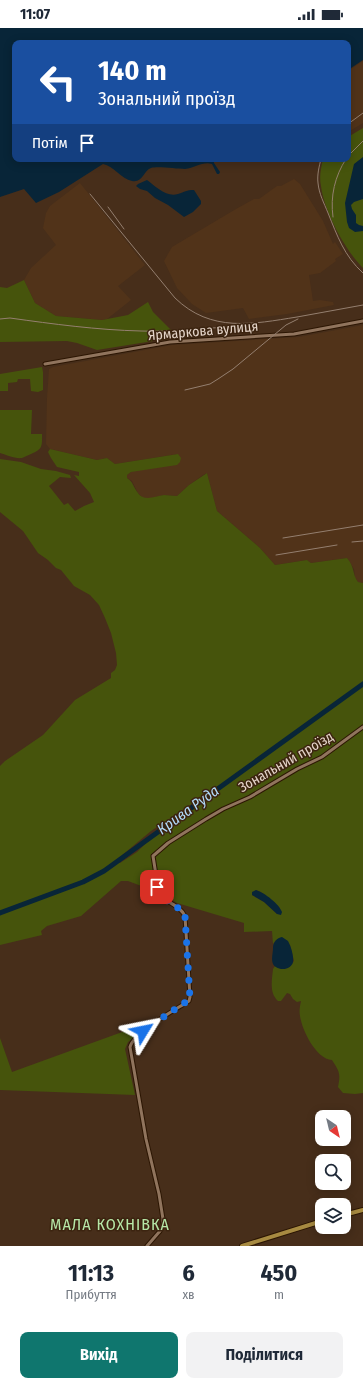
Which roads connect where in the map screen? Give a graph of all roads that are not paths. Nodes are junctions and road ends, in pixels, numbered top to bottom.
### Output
1 (363, 321) edge
2 (46, 364) dead end
3 (363, 727) edge
4 (363, 1210) edge
5 (351, 1213) edge
6 (315, 1223) edge
7 (146, 1246) edge
8 (242, 1246) edge

1 - 2 street, Ярмаркова вулиця
3 - 7 street, Зональний проїзд
4 - 5 main road
6 - 8 main road

